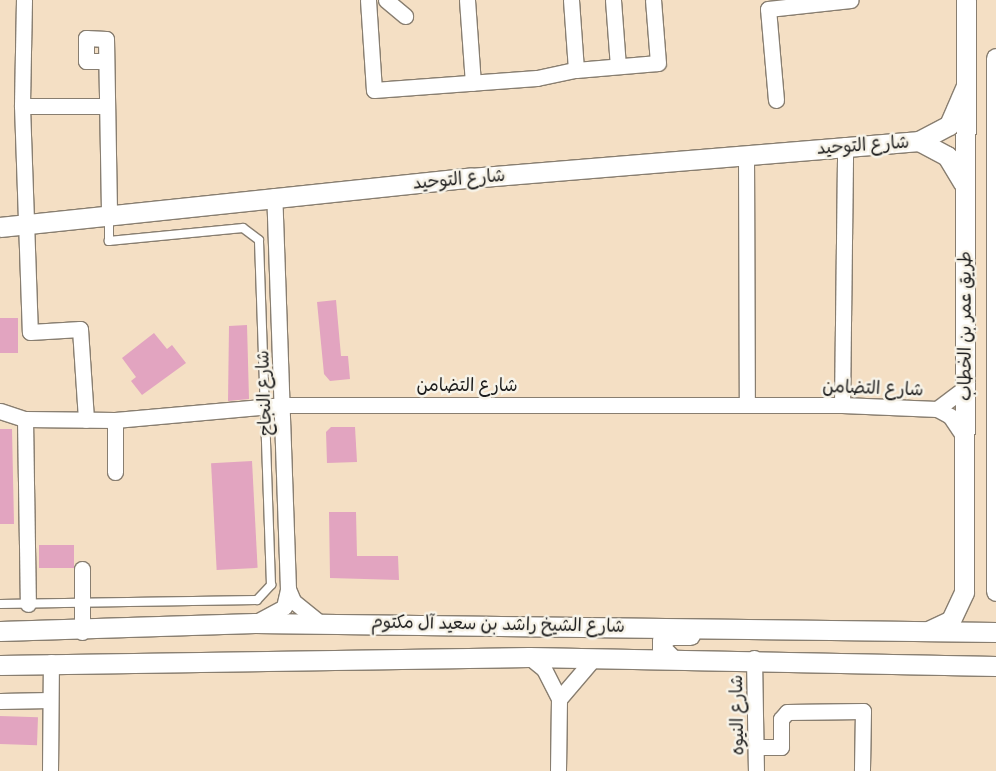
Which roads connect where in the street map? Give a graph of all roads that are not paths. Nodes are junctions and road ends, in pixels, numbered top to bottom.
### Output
1 (24, 0) edge
2 (368, 0) edge
3 (386, 0) edge
4 (467, 0) edge
5 (571, 0) edge
6 (613, 0) edge
7 (652, 0) edge
8 (851, 0) edge
9 (966, 0) edge
10 (405, 16) dead end
11 (996, 58) edge
12 (105, 62) dead end
13 (618, 66) junction
14 (576, 70) junction
15 (473, 83) junction
16 (965, 88) junction
17 (776, 100) dead end
18 (22, 106) junction
19 (104, 106) junction
20 (996, 108) edge
21 (919, 141) junction
22 (845, 146) junction
23 (746, 154) junction
24 (965, 190) junction
25 (274, 196) junction
26 (109, 215) junction
27 (26, 224) junction
28 (0, 227) edge
29 (996, 287) edge
30 (965, 318) junction
31 (995, 322) edge
32 (964, 389) junction
33 (747, 402) junction
34 (284, 405) junction
35 (842, 405) junction
36 (937, 409) junction
37 (0, 410) edge
38 (267, 410) junction
39 (25, 419) junction
40 (86, 420) junction
41 (115, 420) junction
42 (996, 420) edge
43 (964, 437) junction
44 (115, 472) dead end
45 (82, 569) dead end
46 (288, 589) junction
47 (996, 591) edge
48 (0, 604) edge
49 (28, 604) junction
50 (82, 604) junction
51 (255, 623) junction
52 (320, 623) junction
53 (846, 627) junction
54 (0, 631) edge
55 (82, 632) junction
56 (925, 632) junction
57 (996, 632) edge
58 (529, 657) junction
59 (595, 657) junction
60 (670, 658) junction
61 (754, 658) junction
62 (51, 662) junction
63 (0, 665) edge
64 (996, 666) edge
65 (559, 699) junction
66 (50, 700) junction
67 (0, 701) edge
68 (756, 747) junction
69 (50, 771) edge
70 (558, 771) edge
71 (756, 771) edge
72 (862, 771) edge

1 - 18 street
2 - 15 street
3 - 10 street
4 - 15 street
5 - 14 street
6 - 13 street
7 - 13 street
8 - 17 street
9 - 16 street, طريق عمر بن الخطاب
11 - 20 street, طريق عمر بن الخطاب
12 - 19 street
13 - 14 street
14 - 15 street
16 - 21 street, شارع التوحيد
16 - 24 street, طريق عمر بن الخطاب
18 - 19 street
18 - 27 street
19 - 26 street
20 - 29 street, طريق عمر بن الخطاب
21 - 22 street, شارع التوحيد
21 - 24 street, شارع التوحيد
22 - 23 street, شارع التوحيد
22 - 35 street
23 - 25 street, شارع التوحيد
23 - 33 street
24 - 30 street, طريق عمر بن الخطاب
25 - 26 street, شارع التوحيد
25 - 34 street, شارع النجاح
26 - 27 street, شارع التوحيد
26 - 38 lane
27 - 28 street, شارع التوحيد
27 - 40 street
29 - 31 street, طريق عمر بن الخطاب
30 - 31 street
30 - 32 street, طريق عمر بن الخطاب
31 - 42 street, طريق عمر بن الخطاب
32 - 36 street, شارع التضامن
32 - 43 street, طريق عمر بن الخطاب
33 - 34 street, شارع التضامن
33 - 35 street, شارع التضامن
34 - 38 street, شارع التضامن
34 - 46 street, شارع النجاح
35 - 36 street, شارع التضامن
36 - 43 street, شارع التضامن
37 - 39 street, شارع التضامن
38 - 41 street, شارع التضامن
38 - 50 lane
39 - 40 street, شارع التضامن
39 - 49 street
40 - 41 street, شارع التضامن
41 - 44 street
42 - 47 street, طريق عمر بن الخطاب
43 - 56 street, طريق عمر بن الخطاب
45 - 50 street
46 - 51 street, شارع النجاح
46 - 52 street
48 - 49 lane
49 - 50 lane
50 - 55 street
51 - 52 street, شارع الشيخ راشد بن سعيد آل مكتوم
51 - 55 street, شارع الشيخ راشد بن سعيد آل مكتوم
52 - 53 street, شارع الشيخ راشد بن سعيد آل مكتوم
53 - 56 street, شارع الشيخ راشد بن سعيد آل مكتوم
53 - 60 street
54 - 55 street, شارع الشيخ راشد بن سعيد آل مكتوم
56 - 57 street, شارع الشيخ راشد بن سعيد آل مكتوم
58 - 59 street, شارع الشيخ راشد بن سعيد آل مكتوم
58 - 62 street, شارع الشيخ راشد بن سعيد آل مكتوم
58 - 65 street
59 - 60 street, شارع الشيخ راشد بن سعيد آل مكتوم
59 - 65 street
60 - 61 street, شارع الشيخ راشد بن سعيد آل مكتوم
61 - 64 street, شارع الشيخ راشد بن سعيد آل مكتوم
61 - 68 street, شارع النيوه
62 - 63 street, شارع الشيخ راشد بن سعيد آل مكتوم
62 - 66 street
65 - 70 street
66 - 67 street
66 - 69 street
68 - 71 street, شارع النيوه
68 - 72 street

